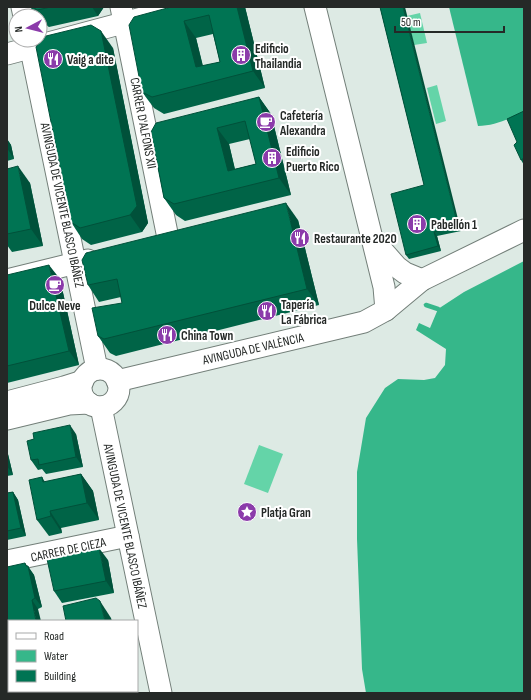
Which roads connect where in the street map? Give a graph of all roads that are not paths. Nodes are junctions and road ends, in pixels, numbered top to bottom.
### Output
1 (183, 7) edge
2 (315, 7) edge
3 (123, 15) edge
4 (48, 38) edge
5 (21, 48) edge
6 (31, 48) edge
7 (7, 54) edge
8 (168, 128) edge
9 (146, 133) junction
10 (524, 230) edge
11 (372, 237) junction
12 (167, 239) edge
13 (102, 256) edge
14 (75, 263) junction
15 (7, 280) edge
16 (422, 280) junction
17 (386, 310) junction
18 (90, 375) junction
19 (117, 381) junction
20 (7, 402) edge
21 (95, 405) junction
22 (7, 420) edge
23 (128, 536) junction
24 (7, 561) edge
25 (146, 667) edge
26 (160, 693) edge

1 - 3 street
2 - 11 street
3 - 4 street
3 - 9 street, CARRER D'ALFONS XII
5 - 7 street
6 - 14 street, AVINGUDA DE VICENTE BLASCO IBÁÑEZ
8 - 9 street
9 - 12 street, CARRER D'ALFONS XII
10 - 16 street, AVINGUDA DE VALÈNCIA
11 - 16 street
11 - 17 street
13 - 14 street
14 - 15 street
14 - 18 street, AVINGUDA DE VICENTE BLASCO IBÁÑEZ
16 - 17 street, AVINGUDA DE VALÈNCIA
17 - 19 street, AVINGUDA DE VALÈNCIA
18 - 19 street
18 - 20 street
18 - 21 street
19 - 21 street
21 - 22 street
21 - 23 street, AVINGUDA DE VICENTE BLASCO IBÁÑEZ
23 - 24 street, CARRER DE CIEZA
23 - 25 street, AVINGUDA DE VICENTE BLASCO IBÁÑEZ
25 - 26 street, AVINGUDA DE VICENTE BLASCO IBÁÑEZ

